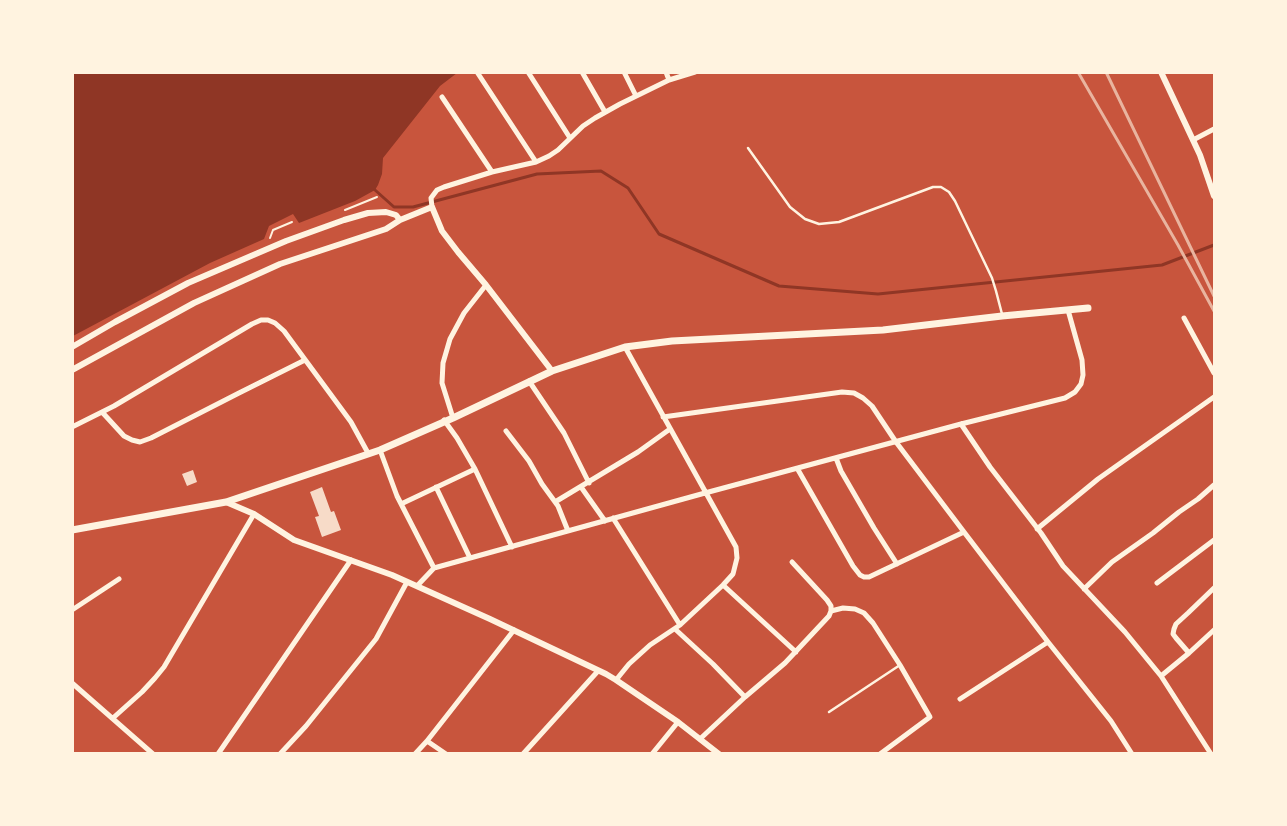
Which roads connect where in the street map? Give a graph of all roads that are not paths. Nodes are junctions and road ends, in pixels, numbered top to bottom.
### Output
1 (477, 72) edge
2 (528, 72) edge
3 (582, 72) edge
4 (624, 72) edge
5 (666, 72) edge
6 (695, 72) edge
7 (1161, 72) edge
8 (670, 80) junction
9 (636, 96) junction
10 (442, 97) dead end
11 (605, 112) junction
12 (1214, 129) edge
13 (570, 138) junction
14 (1193, 140) junction
15 (748, 148) dead end
16 (536, 162) junction
17 (492, 172) junction
18 (1214, 196) edge
19 (432, 206) junction
20 (400, 220) junction
21 (486, 285) junction
22 (1088, 308) dead end
23 (1068, 310) junction
24 (1002, 316) junction
25 (1184, 318) dead end
26 (72, 347) edge
27 (625, 347) junction
28 (305, 360) junction
29 (72, 370) edge
30 (552, 371) junction
31 (1214, 374) edge
32 (529, 381) junction
33 (1214, 396) edge
34 (102, 412) junction
35 (663, 417) junction
36 (453, 418) junction
37 (444, 420) junction
38 (961, 424) junction
39 (72, 428) edge
40 (670, 430) junction
41 (506, 431) dead end
42 (896, 442) junction
43 (380, 450) junction
44 (368, 453) junction
45 (836, 458) junction
46 (797, 468) junction
47 (475, 469) junction
48 (589, 483) junction
49 (1214, 484) edge
50 (436, 487) junction
51 (581, 487) junction
52 (705, 493) junction
53 (226, 502) junction
54 (555, 502) junction
55 (401, 504) junction
56 (254, 514) junction
57 (613, 518) junction
58 (605, 520) junction
59 (1038, 529) junction
60 (72, 530) edge
61 (568, 531) junction
62 (964, 532) junction
63 (1214, 540) edge
64 (512, 546) junction
65 (470, 558) junction
66 (352, 560) junction
67 (792, 562) dead end
68 (897, 564) junction
69 (434, 568) junction
70 (119, 578) dead end
71 (408, 582) junction
72 (1157, 583) dead end
73 (723, 585) junction
74 (417, 586) junction
75 (1214, 588) edge
76 (1084, 589) junction
77 (72, 610) edge
78 (831, 611) junction
79 (680, 625) junction
80 (675, 629) junction
81 (514, 630) junction
82 (1214, 630) edge
83 (1048, 642) junction
84 (796, 652) junction
85 (1189, 653) junction
86 (900, 665) junction
87 (598, 670) junction
88 (1161, 676) junction
89 (616, 680) junction
90 (72, 683) edge
91 (745, 697) junction
92 (960, 698) dead end
93 (829, 712) dead end
94 (113, 718) junction
95 (678, 722) junction
96 (700, 739) junction
97 (427, 740) junction
98 (150, 753) edge
99 (218, 754) edge
100 (280, 754) edge
101 (415, 754) edge
102 (446, 754) edge
103 (523, 754) edge
104 (652, 754) edge
105 (719, 754) edge
106 (880, 754) edge
107 (1132, 754) edge
108 (1211, 754) edge

1 - 16 street
2 - 13 street
3 - 11 street
4 - 9 street
5 - 8 street
6 - 8 street
7 - 14 street
8 - 9 street
9 - 11 street
10 - 17 street
11 - 13 street
12 - 14 street
13 - 16 street
14 - 18 street
15 - 24 lane
16 - 17 street
17 - 19 street
19 - 20 street
19 - 21 street
20 - 26 street
20 - 29 street
21 - 30 street
21 - 36 street
22 - 23 main road
23 - 24 main road
23 - 38 street
24 - 27 main road
25 - 31 street
27 - 30 main road
27 - 35 street
28 - 34 street
28 - 34 street
28 - 44 street
30 - 32 main road
32 - 36 main road
32 - 48 street
33 - 59 street
34 - 39 street
35 - 40 street
35 - 42 street
36 - 37 main road
37 - 43 main road
37 - 47 street
38 - 42 street
38 - 59 street
40 - 48 street
40 - 52 street
41 - 54 street
42 - 45 street
42 - 62 street
43 - 44 main road
43 - 55 street
44 - 53 main road
45 - 46 street
45 - 68 street
46 - 52 street
46 - 68 street
47 - 50 street
47 - 64 street
48 - 51 street
49 - 76 street
50 - 55 street
50 - 65 street
51 - 54 street
51 - 58 street
52 - 57 street
52 - 73 street
53 - 56 street
53 - 60 main road
54 - 61 street
55 - 69 street
56 - 66 street
56 - 94 street
57 - 58 street
57 - 79 street
58 - 61 street
59 - 76 street
61 - 64 street
62 - 68 street
62 - 83 street
63 - 72 street
64 - 65 street
65 - 69 street
66 - 71 street
66 - 99 street
67 - 78 street
69 - 74 street
70 - 77 street
71 - 74 street
71 - 100 street
73 - 79 street
73 - 84 street
74 - 81 street
75 - 85 street
76 - 88 street
78 - 84 street
78 - 86 street
79 - 80 street
80 - 89 street
80 - 91 street
81 - 87 street
81 - 97 street
82 - 85 street
83 - 92 street
83 - 107 street
84 - 91 street
85 - 88 street
86 - 93 lane
86 - 106 street
87 - 89 street
87 - 103 street
88 - 108 street
89 - 95 street
90 - 94 street
91 - 96 street
94 - 98 street
95 - 96 street
95 - 104 street
96 - 105 street
97 - 101 street
97 - 102 street

